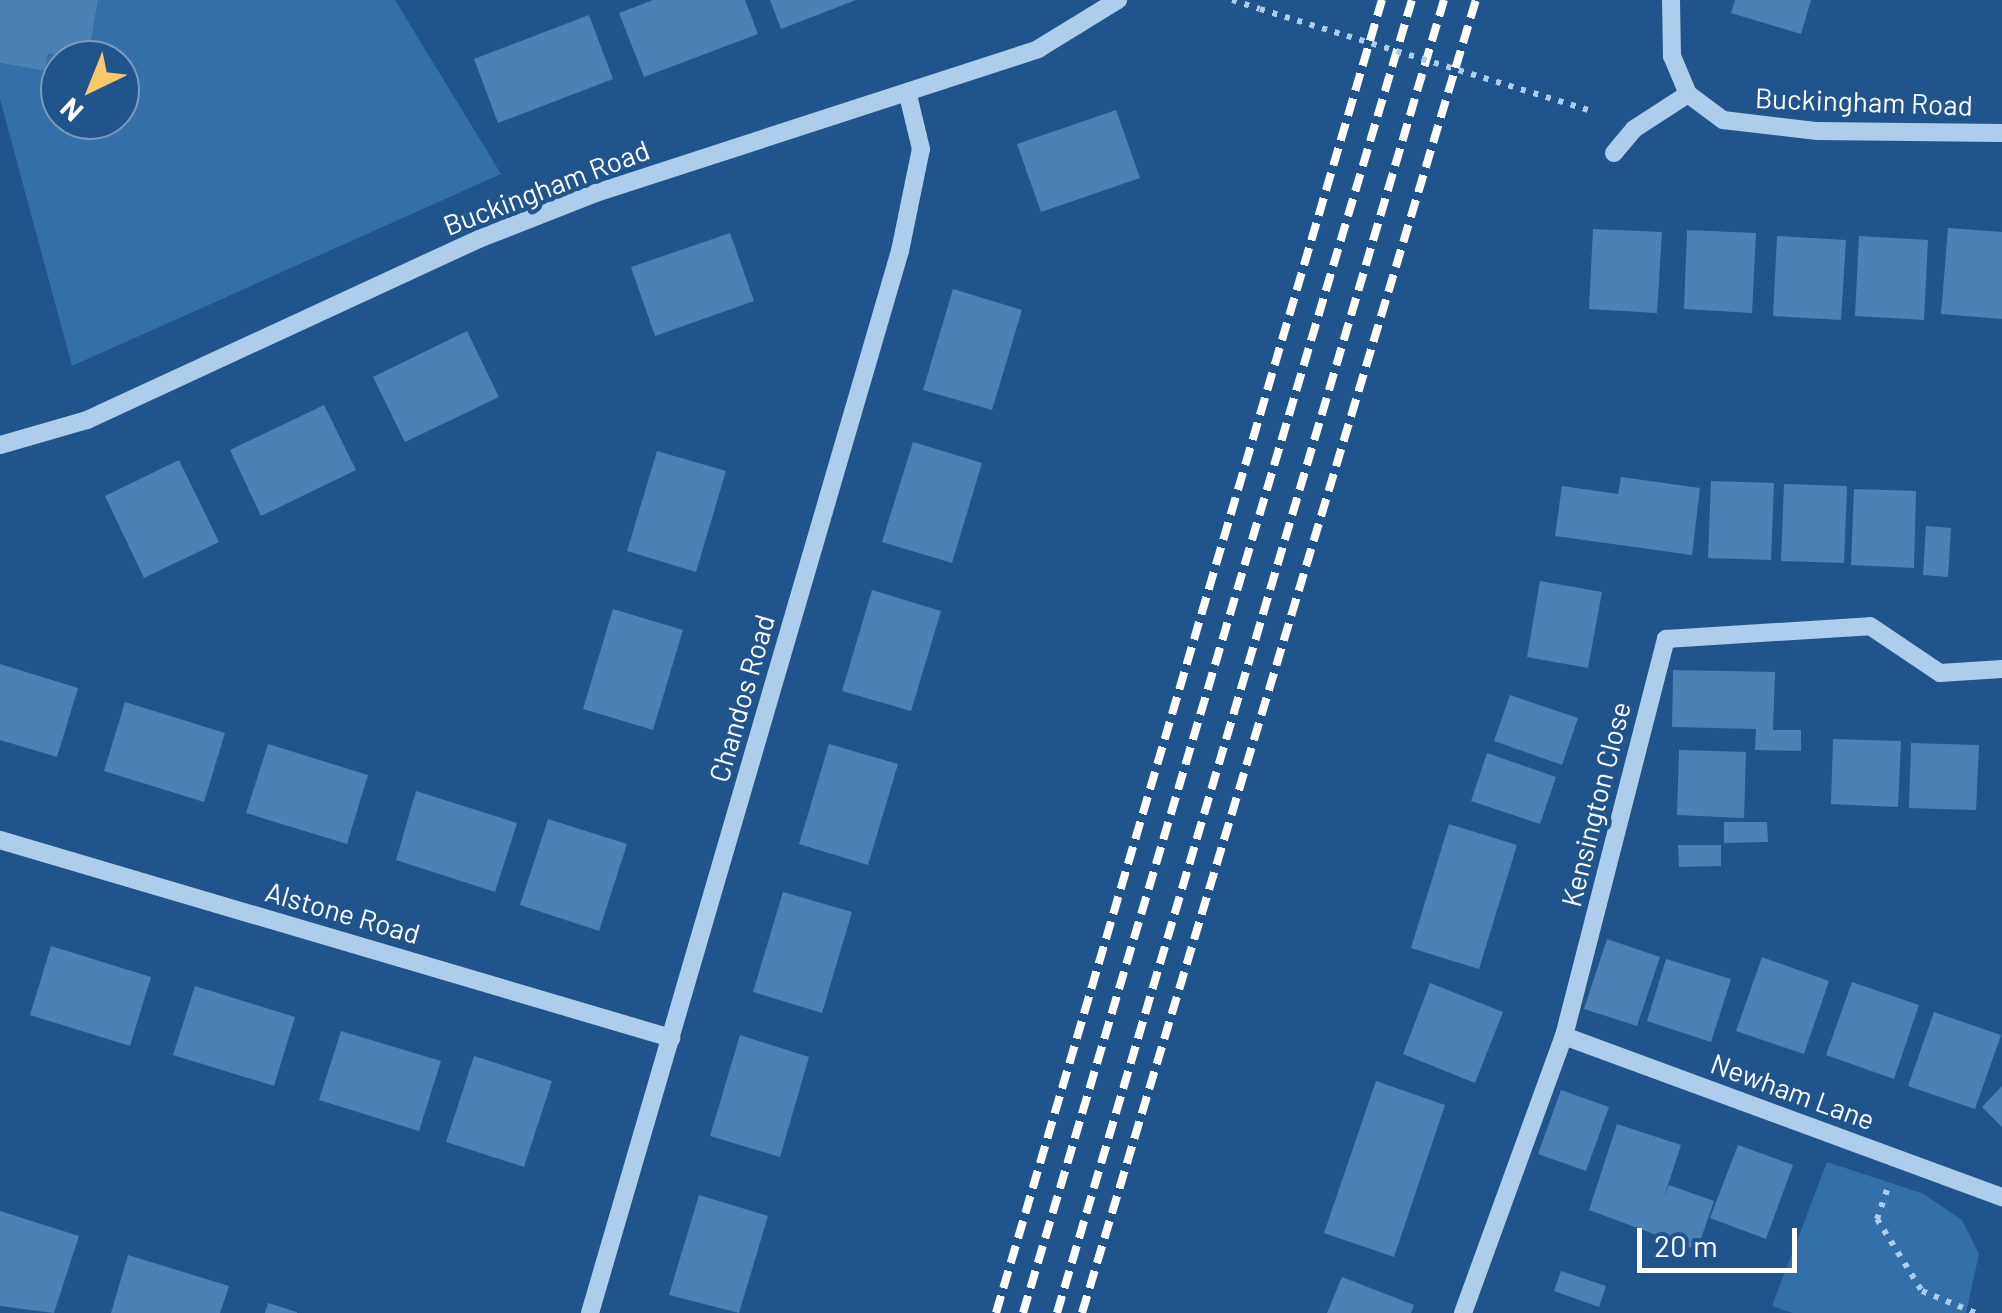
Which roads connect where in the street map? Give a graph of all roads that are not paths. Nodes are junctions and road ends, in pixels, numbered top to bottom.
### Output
1 (1118, 0) edge
2 (1671, 0) edge
3 (908, 94) junction
4 (1688, 94) junction
5 (2002, 133) edge
6 (1614, 153) dead end
7 (0, 445) edge
8 (2002, 668) edge
9 (0, 840) edge
10 (1564, 1036) junction
11 (671, 1038) junction
12 (2002, 1198) edge
13 (590, 1313) edge
14 (1463, 1313) edge

1 - 3 street, Buckingham Road
2 - 4 street
3 - 7 street, Buckingham Road
3 - 11 street, Chandos Road
4 - 5 street, Buckingham Road
4 - 6 street
8 - 10 street, Kensington Close
9 - 11 street, Alstone Road
10 - 12 street, Newham Lane
10 - 14 street, Kensington Close
11 - 13 street, Chandos Road

